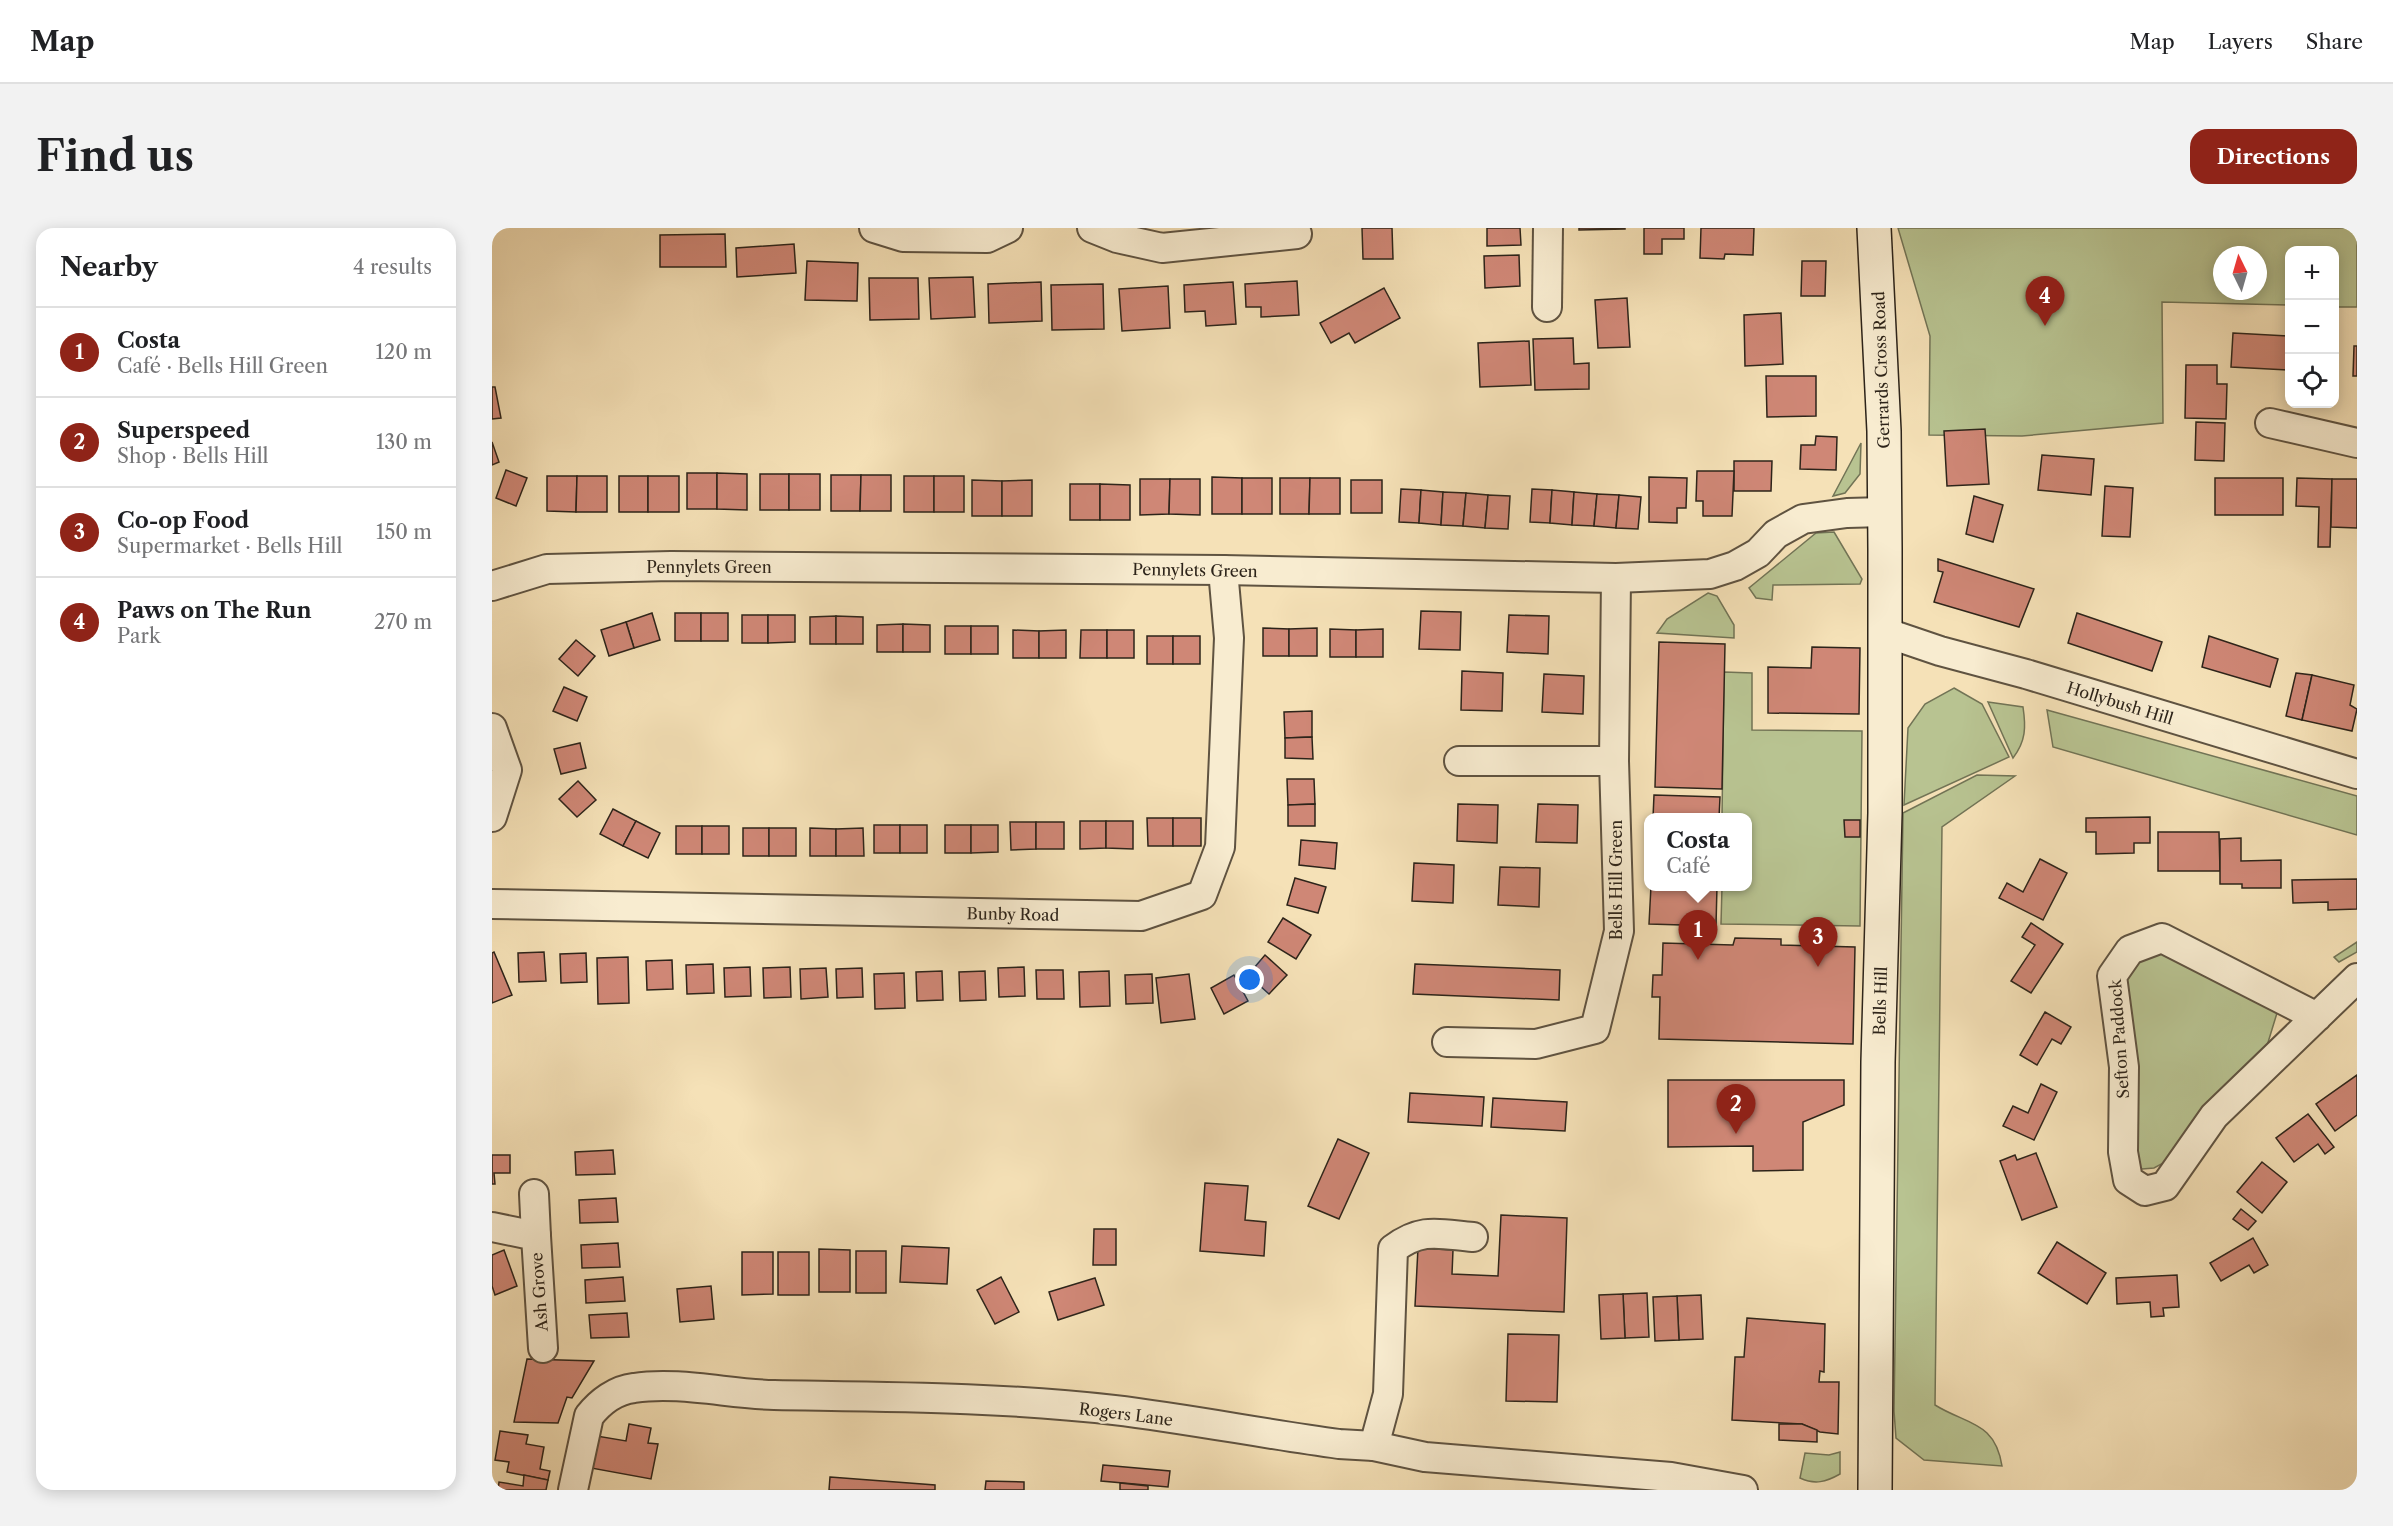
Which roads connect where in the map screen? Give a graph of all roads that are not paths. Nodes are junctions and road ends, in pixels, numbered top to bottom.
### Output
1 (874, 228) edge
2 (1008, 228) edge
3 (1092, 228) edge
4 (1548, 228) edge
5 (1874, 228) edge
6 (1298, 234) dead end
7 (1547, 307) dead end
8 (2270, 423) dead end
9 (2357, 443) edge
10 (1884, 512) junction
11 (1223, 570) junction
12 (1616, 578) junction
13 (492, 586) edge
14 (1884, 632) junction
15 (492, 728) edge
16 (1459, 761) dead end
17 (1614, 761) junction
18 (2357, 774) edge
19 (492, 817) edge
20 (492, 904) edge
21 (2357, 978) edge
22 (2318, 1017) junction
23 (1447, 1042) dead end
24 (534, 1194) dead end
25 (492, 1227) edge
26 (536, 1236) junction
27 (1473, 1236) dead end
28 (543, 1348) dead end
29 (1374, 1446) junction
30 (573, 1490) edge
31 (1743, 1490) edge
32 (1875, 1490) edge

1 - 2 street
3 - 6 street
4 - 7 street
5 - 10 main road, Gerrards Cross Road
8 - 9 street
10 - 12 street, Pennylets Green
10 - 14 main road, Bells Hill
11 - 12 street, Pennylets Green
11 - 13 street, Pennylets Green
11 - 20 street, Bunby Road
12 - 17 street, Bells Hill Green
14 - 18 street, Hollybush Hill
14 - 32 main road, Bells Hill
15 - 19 street
16 - 17 street
17 - 23 street, Bells Hill Green
21 - 22 street, Sefton Paddock
22 - 22 street, Sefton Paddock
24 - 26 street, Ash Grove
25 - 26 street, Ash Grove
26 - 28 street, Ash Grove
27 - 29 street
29 - 30 street, Rogers Lane
29 - 31 street, Rogers Lane

